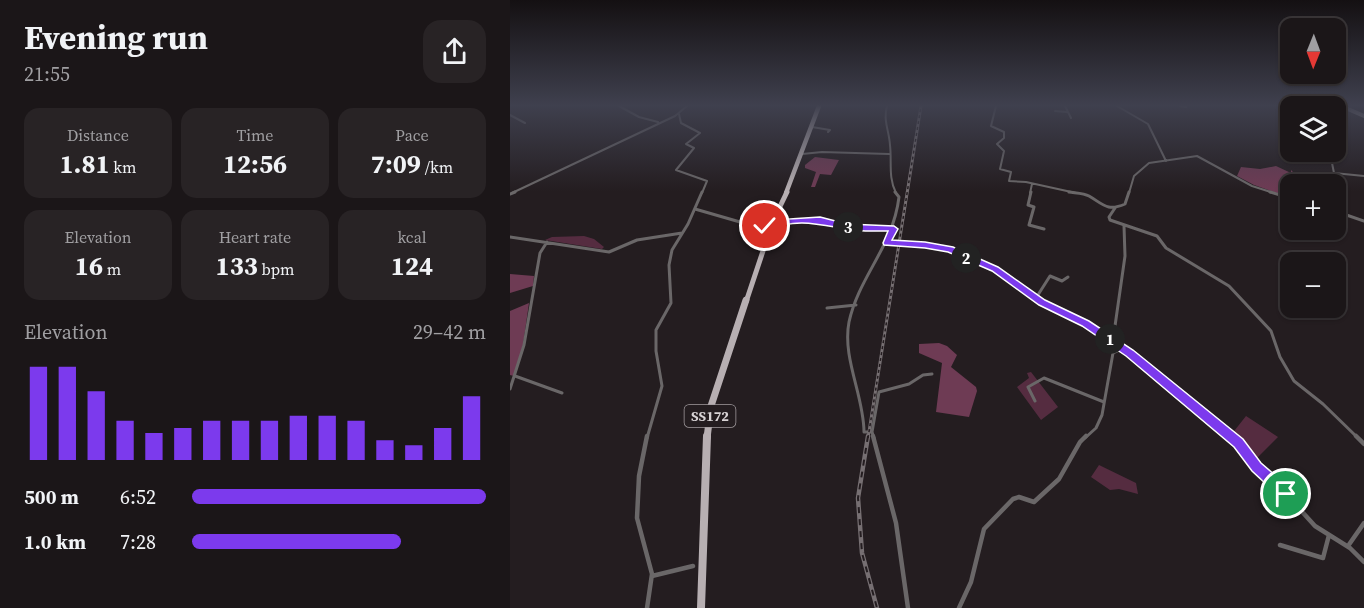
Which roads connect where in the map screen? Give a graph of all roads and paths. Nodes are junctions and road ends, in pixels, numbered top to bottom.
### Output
1 (634, 134) edge
2 (698, 134) edge
3 (809, 134) edge
4 (887, 134) edge
5 (1004, 134) edge
6 (1153, 134) edge
7 (802, 154) junction
8 (890, 154) junction
9 (1166, 161) junction
10 (1332, 162) edge
11 (1334, 173) joint
12 (1364, 176) edge
13 (1032, 184) junction
14 (510, 194) edge
15 (1280, 195) edge
16 (1115, 208) junction
17 (695, 209) junction
18 (1346, 215) edge
19 (1364, 221) edge
20 (1124, 226) junction
21 (773, 227) junction
22 (894, 229) junction
23 (1044, 229) dead end
24 (682, 233) junction
25 (510, 237) edge
26 (547, 242) junction
27 (887, 243) junction
28 (1068, 277) dead end
29 (1036, 298) junction
30 (856, 305) junction
31 (827, 308) dead end
32 (1113, 340) junction
33 (1122, 349) junction
34 (932, 374) dead end
35 (515, 376) junction
36 (510, 388) edge
37 (562, 393) dead end
38 (1035, 401) dead end
39 (1104, 402) junction
40 (873, 432) junction
41 (1364, 444) edge
42 (1364, 523) edge
43 (1329, 535) junction
44 (1280, 545) dead end
45 (1347, 546) junction
46 (1364, 562) edge
47 (693, 566) dead end
48 (652, 576) junction
49 (647, 608) edge
50 (701, 608) edge
51 (908, 608) edge
52 (959, 608) edge

1 - 14 street
2 - 17 street
3 - 7 main road, SS172
4 - 8 street
5 - 13 street
6 - 9 street
7 - 8 street
7 - 21 main road, SS172
8 - 22 street
9 - 15 street
9 - 16 street
10 - 11 street
11 - 12 street
13 - 16 street
13 - 23 street
16 - 20 street
17 - 21 street
17 - 24 street
18 - 19 street
20 - 32 street
20 - 41 street
21 - 22 street
21 - 50 main road, SS172
22 - 27 street
24 - 26 street
24 - 48 street
25 - 26 street
26 - 35 street
27 - 29 street
27 - 30 street
28 - 29 street
29 - 32 street
30 - 31 street
30 - 40 street
32 - 33 street
33 - 39 street
33 - 43 street
34 - 40 street
35 - 36 street
35 - 37 street
38 - 39 street
39 - 52 street
40 - 51 street
42 - 45 street
43 - 44 street
43 - 45 street
45 - 46 street
47 - 48 street
48 - 49 street

